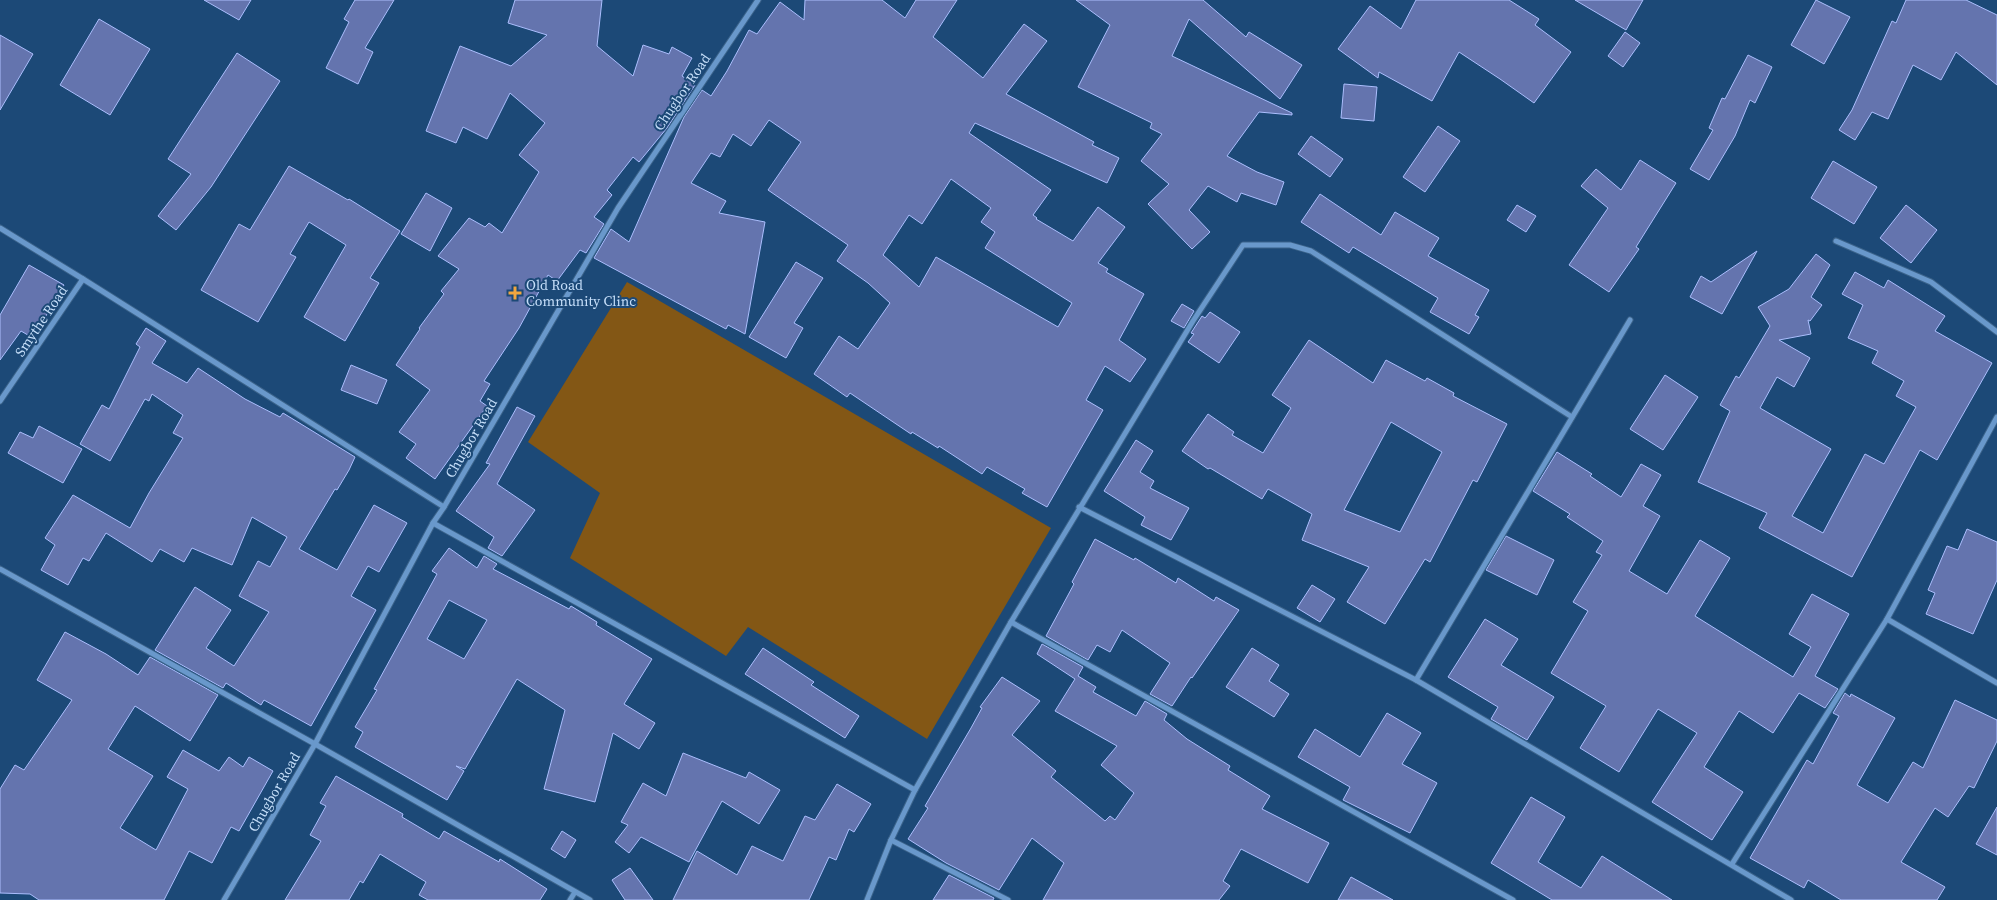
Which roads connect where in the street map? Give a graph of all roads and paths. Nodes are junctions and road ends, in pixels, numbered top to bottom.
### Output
1 (758, 0) edge
2 (0, 228) edge
3 (1836, 241) dead end
4 (83, 279) junction
5 (1630, 320) dead end
6 (1997, 332) edge
7 (0, 401) edge
8 (1572, 417) junction
9 (1997, 417) edge
10 (444, 507) junction
11 (1079, 507) junction
12 (433, 523) junction
13 (0, 569) edge
14 (1887, 619) junction
15 (1011, 622) junction
16 (1416, 680) junction
17 (1997, 683) edge
18 (315, 744) junction
19 (915, 790) junction
20 (892, 840) junction
21 (1732, 864) junction
22 (574, 892) junction
23 (224, 900) edge
24 (570, 900) edge
25 (590, 900) edge
26 (867, 900) edge
27 (1008, 900) edge
28 (1513, 900) edge
29 (1792, 900) edge

1 - 10 street, Chugbor Road
2 - 4 street
3 - 6 street
4 - 7 street, Smythe Road
4 - 10 street
5 - 8 street
8 - 11 street
8 - 16 street
9 - 14 street
10 - 12 street, Chugbor Road
11 - 15 street
11 - 16 street
12 - 18 street, Chugbor Road
12 - 19 street
13 - 18 street
14 - 17 street
14 - 21 street
15 - 19 street
15 - 28 street
16 - 21 street
18 - 22 street
18 - 23 street, Chugbor Road
19 - 20 street
20 - 26 street
20 - 27 street
21 - 29 street
22 - 24 street
22 - 25 street

